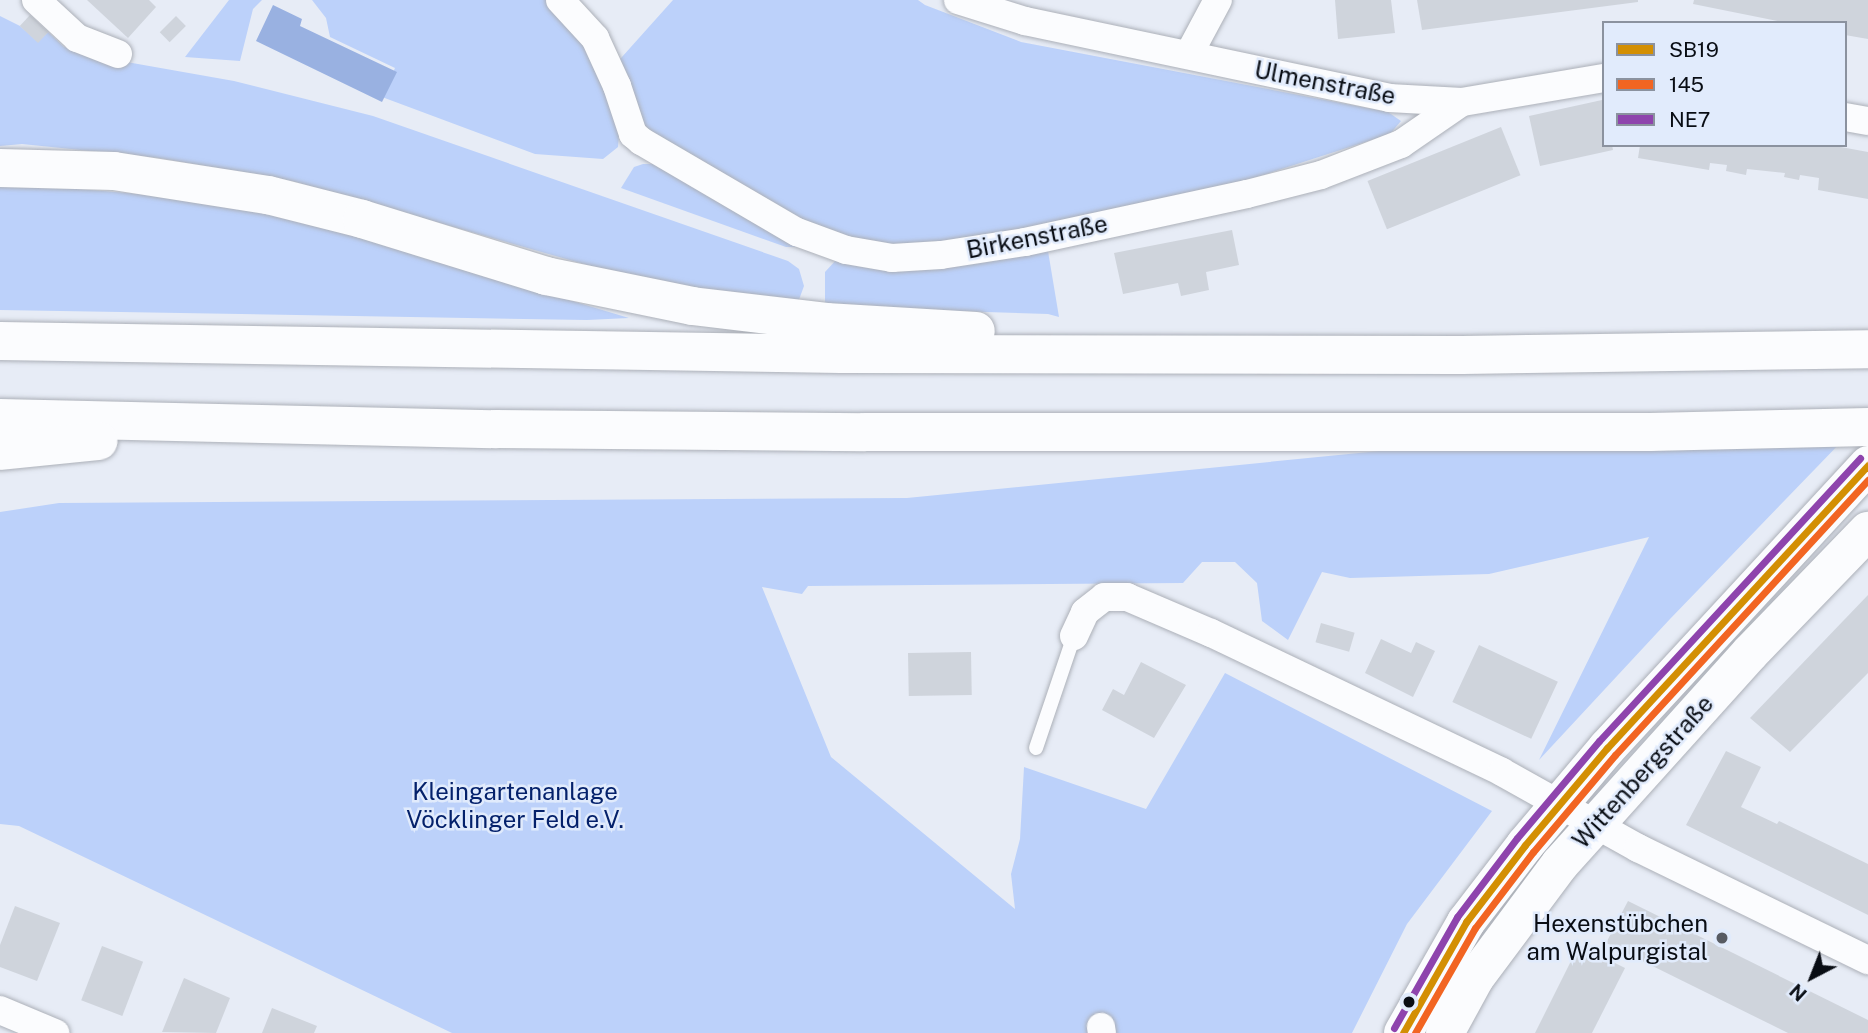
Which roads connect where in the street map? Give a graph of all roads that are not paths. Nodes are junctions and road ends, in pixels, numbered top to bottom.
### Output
1 (36, 0) edge
2 (560, 0) edge
3 (958, 0) edge
4 (1218, 0) edge
5 (118, 54) dead end
6 (1189, 54) junction
7 (1602, 78) edge
8 (1462, 102) junction
9 (1847, 117) edge
10 (1868, 121) edge
11 (0, 168) edge
12 (0, 341) edge
13 (1868, 349) edge
14 (1077, 355) junction
15 (0, 418) edge
16 (256, 423) junction
17 (1868, 427) edge
18 (0, 452) edge
19 (1866, 467) edge
20 (1868, 531) edge
21 (1074, 636) joint
22 (1036, 748) dead end
23 (1559, 803) junction
24 (1595, 825) junction
25 (1868, 960) edge
26 (0, 1010) edge
27 (55, 1033) edge
28 (1403, 1033) edge
29 (1444, 1033) edge

1 - 5 street
2 - 8 street, Birkenstraße
3 - 6 street, Ulmenstraße
4 - 6 street
6 - 8 street, Ulmenstraße
7 - 8 street, Birkenstraße
9 - 10 street
11 - 14 main road
12 - 14 main road
13 - 14 main road
15 - 16 main road
16 - 17 main road
16 - 18 main road
19 - 23 main road, Wittenbergstraße
20 - 24 main road, Wittenbergstraße
21 - 22 lane
21 - 23 street
23 - 24 street
23 - 28 main road, Wittenbergstraße
24 - 25 street
24 - 29 main road, Wittenbergstraße
26 - 27 street

